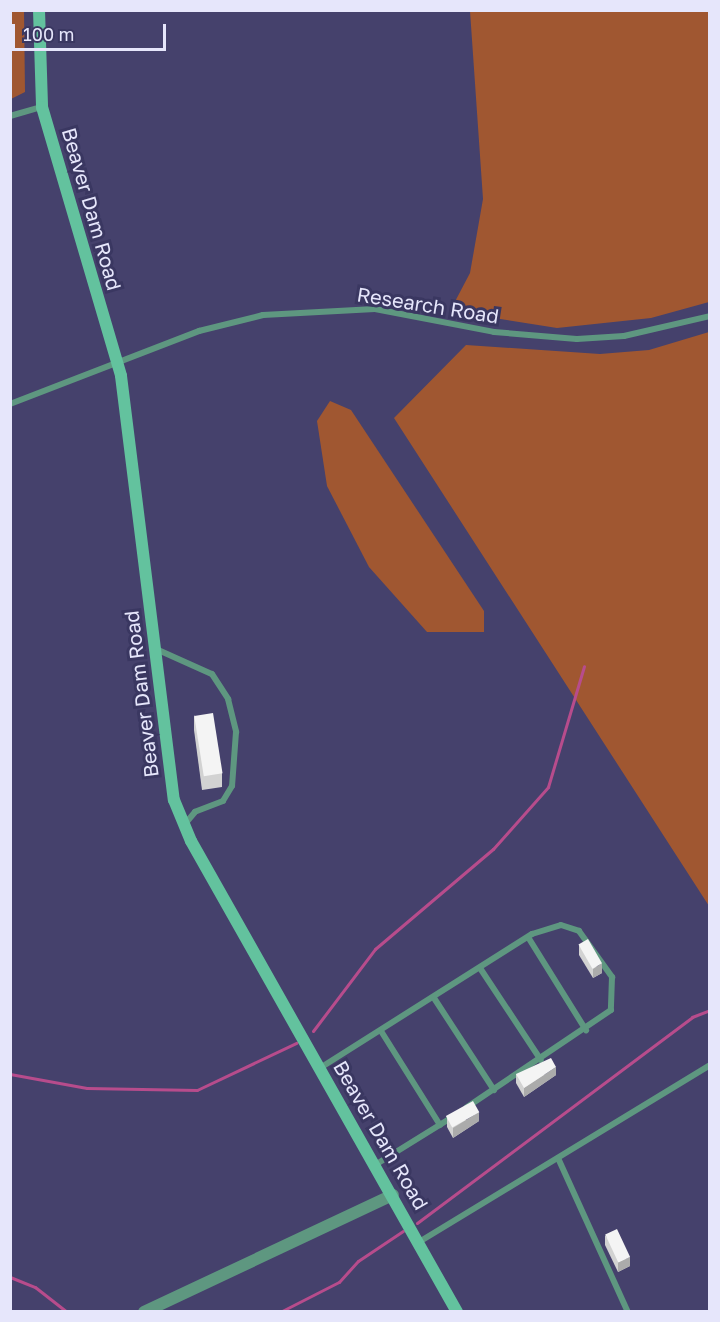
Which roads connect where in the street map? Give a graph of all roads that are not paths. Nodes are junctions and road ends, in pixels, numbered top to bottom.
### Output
1 (39, 10) edge
2 (42, 107) junction
3 (10, 116) edge
4 (710, 316) edge
5 (117, 361) junction
6 (10, 404) edge
7 (155, 649) junction
8 (184, 826) junction
9 (528, 937) junction
10 (480, 968) junction
11 (434, 998) junction
12 (586, 1030) junction
13 (381, 1031) junction
14 (541, 1060) junction
15 (710, 1065) edge
16 (320, 1068) junction
17 (494, 1090) junction
18 (440, 1125) junction
19 (558, 1158) junction
20 (375, 1165) junction
21 (393, 1195) junction
22 (419, 1242) junction
23 (144, 1311) edge
24 (457, 1311) edge
25 (628, 1311) edge

1 - 2 street, Beaver Dam Road
2 - 3 lane
2 - 5 street, Beaver Dam Road
4 - 5 lane, Research Road
5 - 6 lane, Research Road
5 - 7 street, Beaver Dam Road
7 - 8 street, Beaver Dam Road
7 - 8 lane
8 - 16 street, Beaver Dam Road
9 - 10 lane
9 - 12 lane
9 - 12 lane
10 - 11 lane
10 - 14 lane
11 - 13 lane
11 - 17 lane
12 - 14 lane
13 - 16 lane
13 - 18 lane
14 - 17 lane
15 - 19 lane
16 - 20 street, Beaver Dam Road
17 - 18 lane
18 - 20 lane
19 - 22 lane
19 - 25 lane
20 - 21 street, Beaver Dam Road
21 - 22 street, Beaver Dam Road
21 - 23 street
22 - 24 street, Beaver Dam Road

